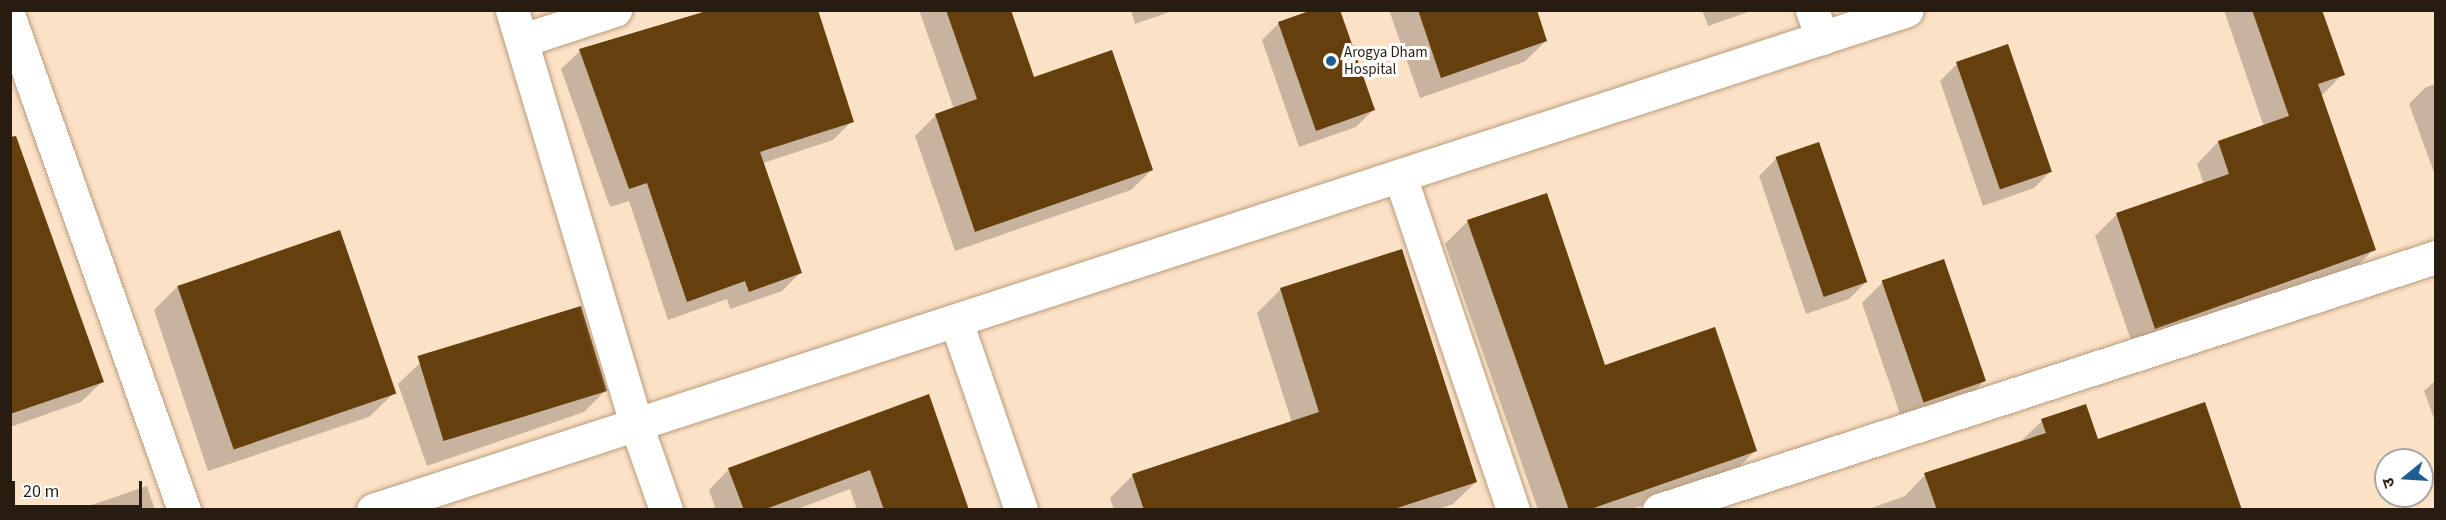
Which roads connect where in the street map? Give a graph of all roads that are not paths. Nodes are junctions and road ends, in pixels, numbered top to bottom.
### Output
1 (615, 10) edge
2 (1907, 10) edge
3 (10, 20) edge
4 (1817, 24) edge
5 (517, 25) edge
6 (1400, 176) junction
7 (2436, 257) edge
8 (956, 321) junction
9 (637, 426) junction
10 (425, 502) edge
11 (184, 510) edge
12 (373, 510) edge
13 (666, 510) edge
14 (1021, 510) edge
15 (1513, 510) edge
16 (1659, 510) edge

1 - 5 street
2 - 4 street
3 - 11 street
4 - 6 street
5 - 9 street
6 - 8 street
6 - 15 street
7 - 16 street
8 - 9 street
8 - 14 street
9 - 10 street
9 - 13 street
10 - 12 street

